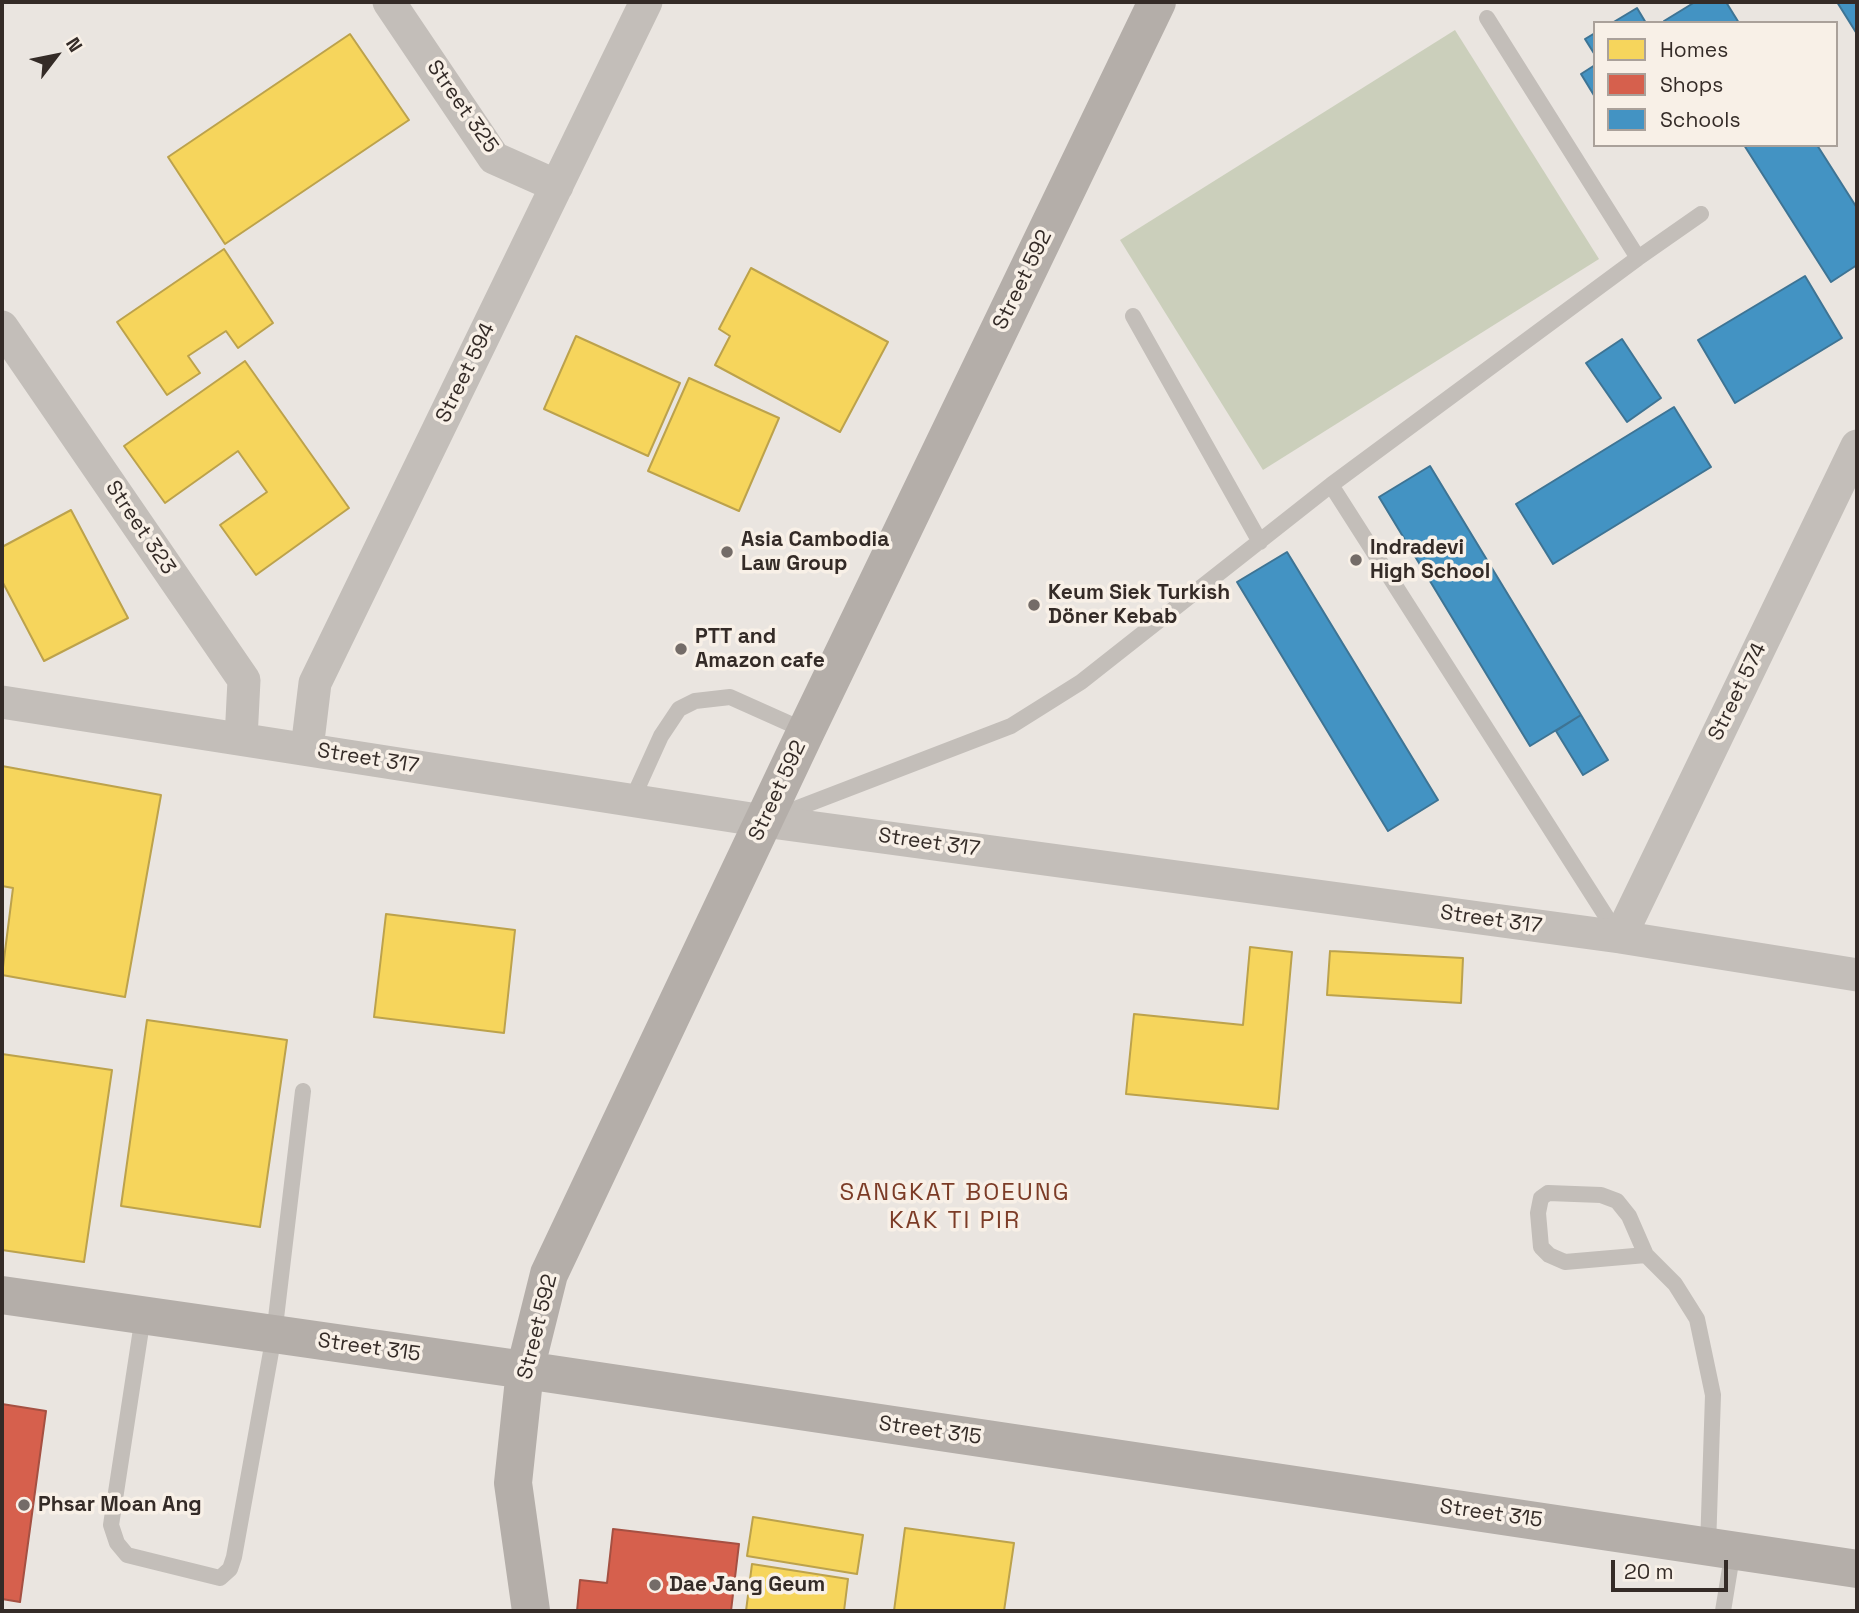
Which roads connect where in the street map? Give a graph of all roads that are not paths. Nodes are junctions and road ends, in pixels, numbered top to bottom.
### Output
1 (389, 2) edge
2 (646, 2) edge
3 (1157, 2) edge
4 (1487, 18) dead end
5 (558, 186) junction
6 (1701, 214) dead end
7 (1638, 257) junction
8 (1133, 316) dead end
9 (2, 327) edge
10 (1857, 446) edge
11 (1331, 485) junction
12 (1260, 542) junction
13 (2, 702) edge
14 (806, 731) junction
15 (241, 739) junction
16 (307, 749) junction
17 (632, 800) junction
18 (764, 821) junction
19 (1619, 937) junction
20 (1857, 975) edge
21 (303, 1091) dead end
22 (1646, 1255) junction
23 (2, 1295) edge
24 (143, 1315) junction
25 (274, 1335) junction
26 (525, 1370) junction
27 (1720, 1548) junction
28 (1857, 1569) edge
29 (531, 1611) edge
30 (1723, 1611) edge

1 - 5 street, Street 325
2 - 5 street, Street 594
3 - 14 street, Street 592
4 - 7 lane
5 - 16 street, Street 594
6 - 7 lane
7 - 11 lane
8 - 12 lane
9 - 15 street, Street 323
10 - 19 street, Street 574
11 - 12 lane
11 - 19 lane
12 - 18 lane
13 - 15 street, Street 317
14 - 17 lane
14 - 18 street, Street 592
15 - 16 street, Street 317
16 - 17 street, Street 317
17 - 18 street, Street 317
18 - 19 street, Street 317
18 - 26 street, Street 592
19 - 20 street, Street 317
21 - 25 lane
22 - 22 lane
22 - 27 lane
23 - 24 street, Street 315
24 - 25 street, Street 315
24 - 25 lane
25 - 26 street, Street 315
26 - 27 street, Street 315
26 - 29 street, Street 592
27 - 28 street, Street 315
27 - 30 lane

